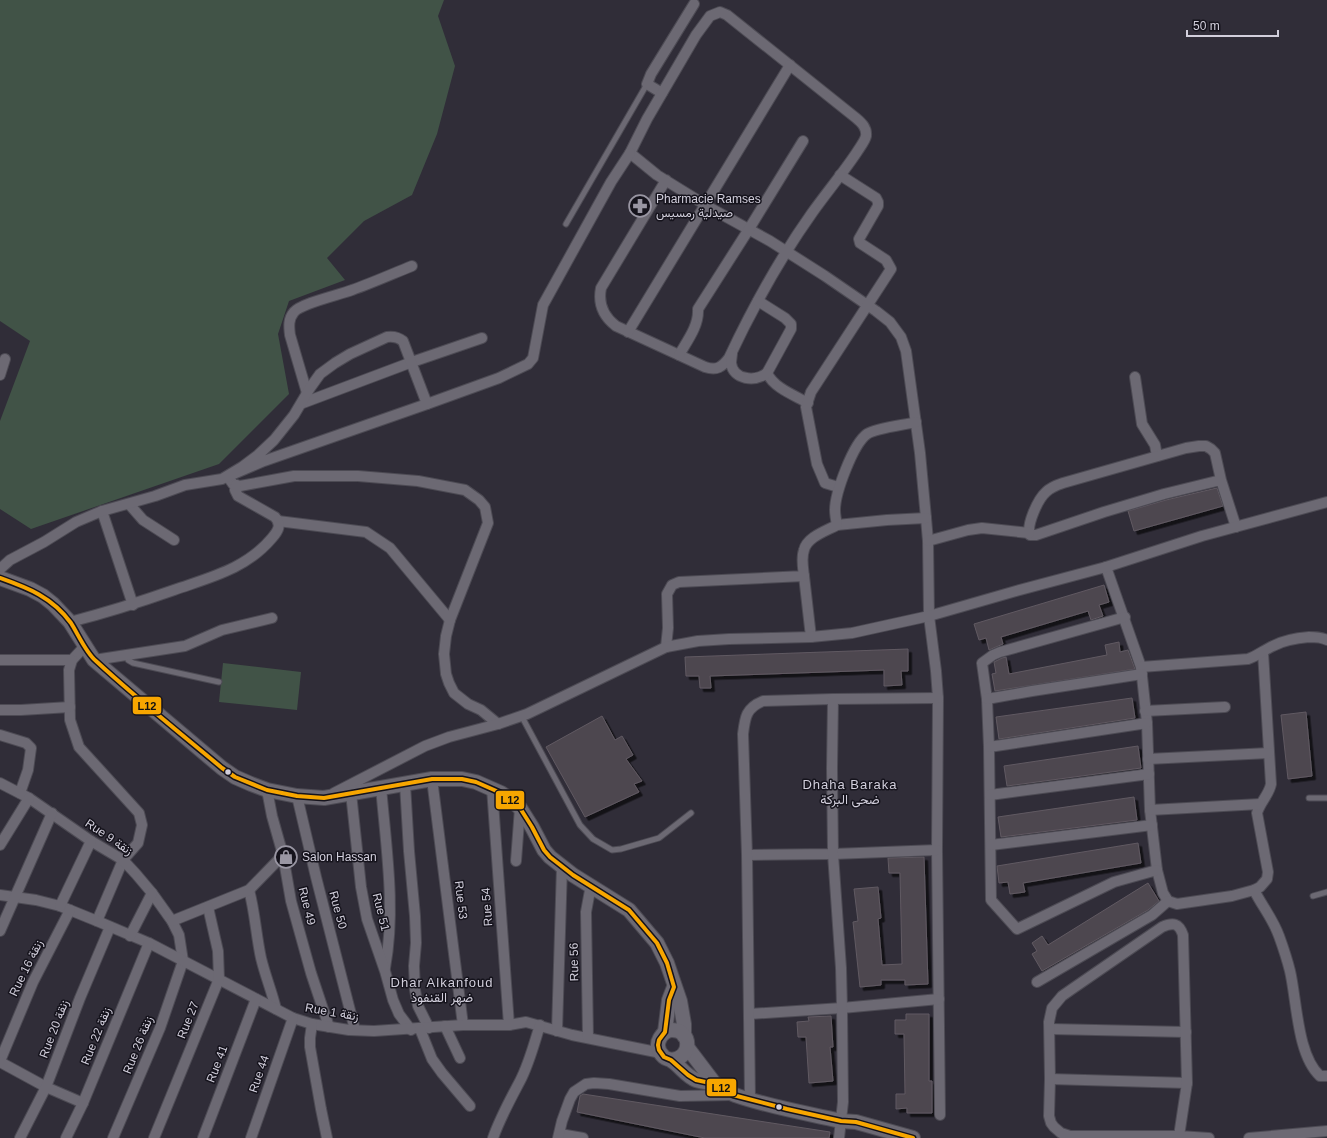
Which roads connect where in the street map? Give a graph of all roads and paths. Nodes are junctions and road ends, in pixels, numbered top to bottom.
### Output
1 (694, 4) dead end
2 (790, 65) junction
3 (647, 84) junction
4 (662, 93) junction
5 (803, 141) dead end
6 (630, 153) junction
7 (840, 175) junction
8 (666, 180) junction
9 (705, 205) junction
10 (566, 224) dead end
11 (749, 230) junction
12 (786, 251) junction
13 (412, 266) dead end
14 (758, 301) junction
15 (866, 305) junction
16 (628, 332) junction
17 (482, 338) dead end
18 (732, 351) junction
19 (680, 355) junction
20 (6, 359) dead end
21 (412, 362) junction
22 (766, 373) junction
23 (0, 375) edge
24 (1135, 377) dead end
25 (305, 398) junction
26 (808, 403) junction
27 (427, 404) junction
28 (916, 422) junction
29 (1157, 456) junction
30 (225, 478) junction
31 (1221, 480) junction
32 (236, 485) junction
33 (838, 487) junction
34 (1327, 502) edge
35 (129, 504) junction
36 (102, 511) junction
37 (926, 518) junction
38 (278, 521) junction
39 (837, 525) junction
40 (1236, 527) junction
41 (1029, 533) junction
42 (174, 540) dead end
43 (928, 541) junction
44 (1106, 567) junction
45 (0, 568) edge
46 (804, 576) junction
47 (0, 578) edge
48 (133, 604) junction
49 (929, 616) junction
50 (1125, 617) junction
51 (272, 618) dead end
52 (450, 620) junction
53 (70, 622) junction
54 (810, 637) junction
55 (1327, 640) edge
56 (85, 646) junction
57 (666, 647) junction
58 (1263, 652) junction
59 (127, 655) junction
60 (0, 660) edge
61 (72, 660) junction
62 (94, 660) junction
63 (1142, 671) junction
64 (218, 682) dead end
65 (938, 698) junction
66 (833, 699) junction
67 (987, 699) junction
68 (70, 707) junction
69 (1225, 707) dead end
70 (0, 710) edge
71 (1145, 711) junction
72 (521, 716) junction
73 (1147, 723) junction
74 (498, 724) junction
75 (0, 735) edge
76 (989, 747) junction
77 (1269, 753) junction
78 (1148, 759) junction
79 (1149, 774) junction
80 (432, 779) junction
81 (0, 783) edge
82 (405, 784) junction
83 (381, 787) junction
84 (492, 788) junction
85 (267, 790) junction
86 (351, 793) junction
87 (990, 795) junction
88 (25, 796) junction
89 (297, 796) junction
90 (324, 798) junction
91 (1309, 798) dead end
92 (1327, 798) edge
93 (1260, 804) junction
94 (520, 808) junction
95 (1150, 810) junction
96 (52, 813) junction
97 (691, 813) dead end
98 (1152, 825) junction
99 (91, 841) junction
100 (0, 845) edge
101 (990, 845) junction
102 (937, 850) junction
103 (833, 854) junction
104 (284, 855) junction
105 (747, 855) junction
106 (123, 860) junction
107 (516, 861) dead end
108 (562, 866) junction
109 (1157, 870) junction
110 (591, 885) junction
111 (249, 890) junction
112 (1254, 890) junction
113 (1327, 892) edge
114 (152, 893) junction
115 (0, 895) edge
116 (1313, 896) dead end
117 (15, 897) junction
118 (1168, 901) junction
119 (60, 906) junction
120 (208, 907) junction
121 (70, 910) junction
122 (97, 921) junction
123 (172, 921) junction
124 (110, 927) junction
125 (0, 931) edge
126 (130, 936) junction
127 (149, 943) junction
128 (183, 961) junction
129 (385, 970) junction
130 (219, 979) junction
131 (1037, 982) dead end
132 (674, 987) junction
133 (256, 999) junction
134 (939, 999) junction
135 (842, 1008) junction
136 (276, 1009) junction
137 (749, 1014) junction
138 (293, 1018) junction
139 (312, 1024) junction
140 (463, 1025) junction
141 (509, 1025) junction
142 (540, 1025) junction
143 (445, 1026) junction
144 (330, 1027) junction
145 (420, 1029) junction
146 (1050, 1029) junction
147 (355, 1030) junction
148 (557, 1031) junction
149 (1186, 1032) junction
150 (588, 1038) junction
151 (686, 1041) junction
152 (664, 1046) junction
153 (460, 1058) dead end
154 (0, 1062) edge
155 (1327, 1076) edge
156 (1050, 1079) junction
157 (1187, 1083) junction
158 (715, 1084) junction
159 (46, 1087) junction
160 (734, 1095) junction
161 (750, 1100) junction
162 (83, 1103) junction
163 (470, 1106) dead end
164 (940, 1115) dead end
165 (841, 1121) junction
166 (1327, 1131) edge
167 (559, 1136) edge
168 (1179, 1136) junction
169 (20, 1138) edge
170 (66, 1138) edge
171 (113, 1138) edge
172 (154, 1138) edge
173 (203, 1138) edge
174 (251, 1138) edge
175 (327, 1138) edge
176 (493, 1138) edge
177 (583, 1138) edge
178 (838, 1138) edge
179 (913, 1138) edge
180 (1209, 1138) edge
181 (1249, 1138) edge

1 - 3 street
2 - 4 street
2 - 7 street
2 - 9 street
3 - 4 street
3 - 10 lane
4 - 6 street
5 - 11 street
6 - 8 street
6 - 27 street
7 - 12 street
7 - 15 street
8 - 9 street
8 - 16 street
9 - 11 street
9 - 16 street
11 - 12 street
11 - 19 street
12 - 14 street
12 - 15 street
13 - 25 street
14 - 18 street
14 - 22 street
15 - 26 street
15 - 28 street
16 - 19 street
17 - 21 street
18 - 19 street
18 - 22 street
20 - 23 street
21 - 25 street
21 - 25 street
21 - 27 street
22 - 26 street
24 - 29 street
25 - 30 street
26 - 33 street
27 - 30 street
28 - 33 street
28 - 37 street
29 - 31 street
29 - 41 street
30 - 32 street
30 - 35 street
31 - 40 street
31 - 41 street
32 - 38 street
32 - 52 street
33 - 39 street
34 - 40 street
35 - 36 street
35 - 42 street
36 - 45 street
36 - 48 street
37 - 39 street
37 - 43 street
38 - 48 street
38 - 52 street
39 - 46 street
40 - 44 street
41 - 43 street
43 - 49 street
44 - 49 street
44 - 50 street
46 - 54 street
46 - 57 street
47 - 53 street
48 - 53 street
49 - 54 street
49 - 65 street
50 - 63 street
50 - 67 street
51 - 59 street
52 - 74 street
53 - 56 street
54 - 57 street
55 - 58 street
56 - 61 street
56 - 62 street
57 - 72 street
58 - 63 street
58 - 77 street
59 - 62 street
59 - 64 lane
60 - 61 street
61 - 68 street
62 - 85 street
63 - 67 street
63 - 71 street
65 - 66 street
65 - 102 street
66 - 103 street
66 - 105 street
67 - 76 street
68 - 70 street
68 - 106 street
69 - 71 street
71 - 73 street
72 - 74 street
72 - 97 lane
73 - 76 street
73 - 78 street
74 - 90 street
75 - 88 street
76 - 87 street
77 - 78 street
77 - 93 street
78 - 79 street
79 - 87 street
79 - 95 street
80 - 82 street
80 - 84 street
80 - 140 street, Rue 53
81 - 88 street, Rue 9 زنقة
82 - 83 street
82 - 145 street
83 - 86 street
83 - 129 street
84 - 94 street
84 - 141 street, Rue 54
85 - 89 street
85 - 104 street, Rue 49
86 - 90 street
86 - 129 street, Rue 51
87 - 101 street
88 - 96 street, Rue 9 زنقة
88 - 100 street
89 - 90 street
89 - 147 street, Rue 50
91 - 92 lane
93 - 95 street
93 - 112 street
94 - 107 street
94 - 108 street
95 - 98 street
96 - 99 street, Rue 9 زنقة
96 - 117 street
98 - 101 street
98 - 109 street
99 - 106 street, Rue 9 زنقة
99 - 119 street
101 - 109 street
102 - 103 street
102 - 134 street
103 - 105 street
103 - 135 street
104 - 111 street
104 - 144 street, Rue 49
105 - 137 street
106 - 114 street, Rue 9 زنقة
106 - 122 street
108 - 110 street
108 - 148 street
109 - 118 street
110 - 132 street
110 - 150 street, Rue 56
111 - 120 street
111 - 136 street
112 - 118 street
112 - 155 street
113 - 116 lane
114 - 123 street, Rue 9 زنقة
114 - 126 street
115 - 117 street, Rue 1 زنقة
117 - 119 street, Rue 1 زنقة
117 - 125 street
118 - 131 street
119 - 121 street, Rue 1 زنقة
120 - 123 street
120 - 130 street, Rue 27
121 - 122 street, Rue 1 زنقة
121 - 154 street, Rue 16 زنقة
122 - 124 street, Rue 1 زنقة
123 - 128 street, Rue 9 زنقة
124 - 126 street, Rue 1 زنقة
124 - 159 street, Rue 20 زنقة
126 - 127 street, Rue 1 زنقة
127 - 128 street, Rue 1 زنقة
127 - 162 street, Rue 22 زنقة
128 - 130 street, Rue 1 زنقة
128 - 171 street, Rue 26 زنقة
129 - 145 street, Rue 51
130 - 133 street, Rue 1 زنقة
130 - 172 street, Rue 27
132 - 151 street
132 - 152 street
133 - 136 street, Rue 1 زنقة
133 - 173 street, Rue 41
134 - 135 street
134 - 164 street
135 - 137 street
135 - 165 street
136 - 138 street, Rue 1 زنقة
137 - 161 street
138 - 139 street, Rue 1 زنقة
138 - 174 street, Rue 44
139 - 144 street, Rue 1 زنقة
139 - 175 street
140 - 141 street, Rue 1 زنقة
140 - 143 street, Rue 1 زنقة
141 - 142 street, Rue 1 زنقة
142 - 148 street, Rue 1 زنقة
142 - 176 street
143 - 145 street, Rue 1 زنقة
143 - 153 street
144 - 147 street, Rue 1 زنقة
145 - 147 street, Rue 1 زنقة
145 - 163 street
146 - 149 street
146 - 149 street
146 - 156 street
148 - 150 street, Rue 1 زنقة
149 - 157 street
150 - 152 street, Rue 1 زنقة
151 - 152 street
151 - 152 street
151 - 158 street
152 - 158 street
154 - 159 street
156 - 157 street
156 - 168 street
157 - 168 street
158 - 160 street
159 - 162 street
159 - 169 street, Rue 20 زنقة
160 - 161 street
160 - 167 street
161 - 165 street
162 - 170 street, Rue 22 زنقة
165 - 178 street
165 - 179 street
166 - 181 street
167 - 177 street
168 - 180 street

